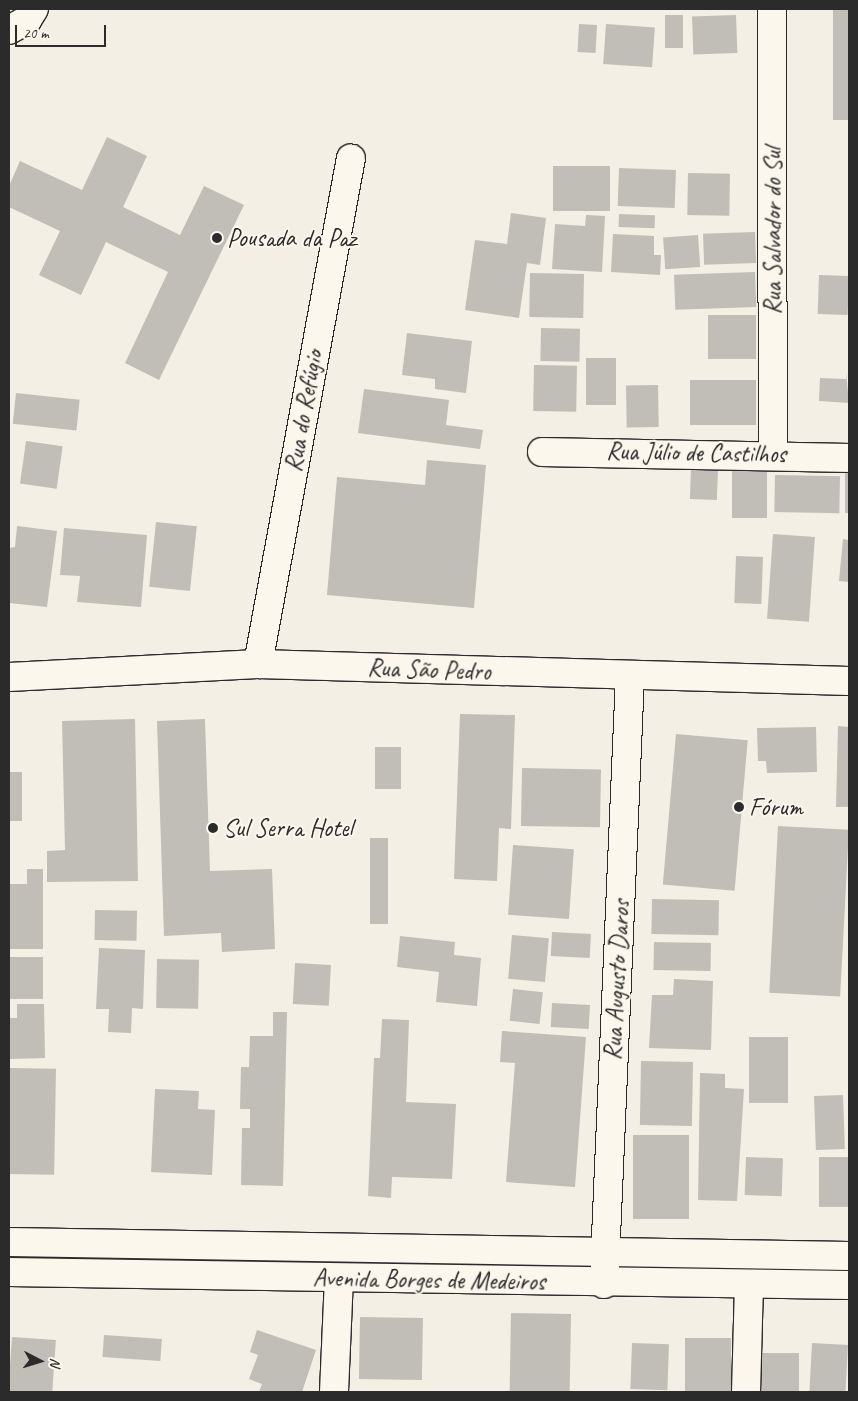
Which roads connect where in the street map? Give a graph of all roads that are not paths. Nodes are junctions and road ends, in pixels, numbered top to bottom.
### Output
1 (34, 9) edge
2 (772, 9) edge
3 (9, 30) edge
4 (351, 158) dead end
5 (542, 452) dead end
6 (773, 453) junction
7 (849, 458) edge
8 (258, 664) junction
9 (9, 677) edge
10 (630, 677) junction
11 (849, 681) edge
12 (9, 1242) edge
13 (79, 1243) junction
14 (198, 1244) junction
15 (605, 1253) junction
16 (842, 1256) edge
17 (9, 1272) edge
18 (79, 1273) junction
19 (197, 1274) junction
20 (339, 1278) junction
21 (604, 1284) junction
22 (842, 1285) edge
23 (749, 1286) junction
24 (334, 1392) edge
25 (746, 1392) edge

1 - 3 main road
2 - 6 main road, Rua Salvador do Sul
4 - 8 main road, Rua do Refúgio
5 - 6 main road, Rua Júlio de Castilhos
6 - 7 main road, Rua Júlio de Castilhos
8 - 9 main road, Rua São Pedro
8 - 10 main road, Rua São Pedro
10 - 11 main road, Rua São Pedro
10 - 15 main road, Rua Augusto Daros
12 - 13 main road, Avenida Borges de Medeiros
13 - 14 main road, Avenida Borges de Medeiros
13 - 18 main road
14 - 15 main road, Avenida Borges de Medeiros
14 - 19 main road
15 - 16 main road, Avenida Borges de Medeiros
15 - 21 main road, Rua Augusto Daros
16 - 22 main road
17 - 18 main road, Avenida Borges de Medeiros
18 - 19 main road, Avenida Borges de Medeiros
19 - 20 main road, Avenida Borges de Medeiros
20 - 21 main road, Avenida Borges de Medeiros
20 - 24 main road
21 - 23 main road, Avenida Borges de Medeiros
22 - 23 main road, Avenida Borges de Medeiros
23 - 25 main road

